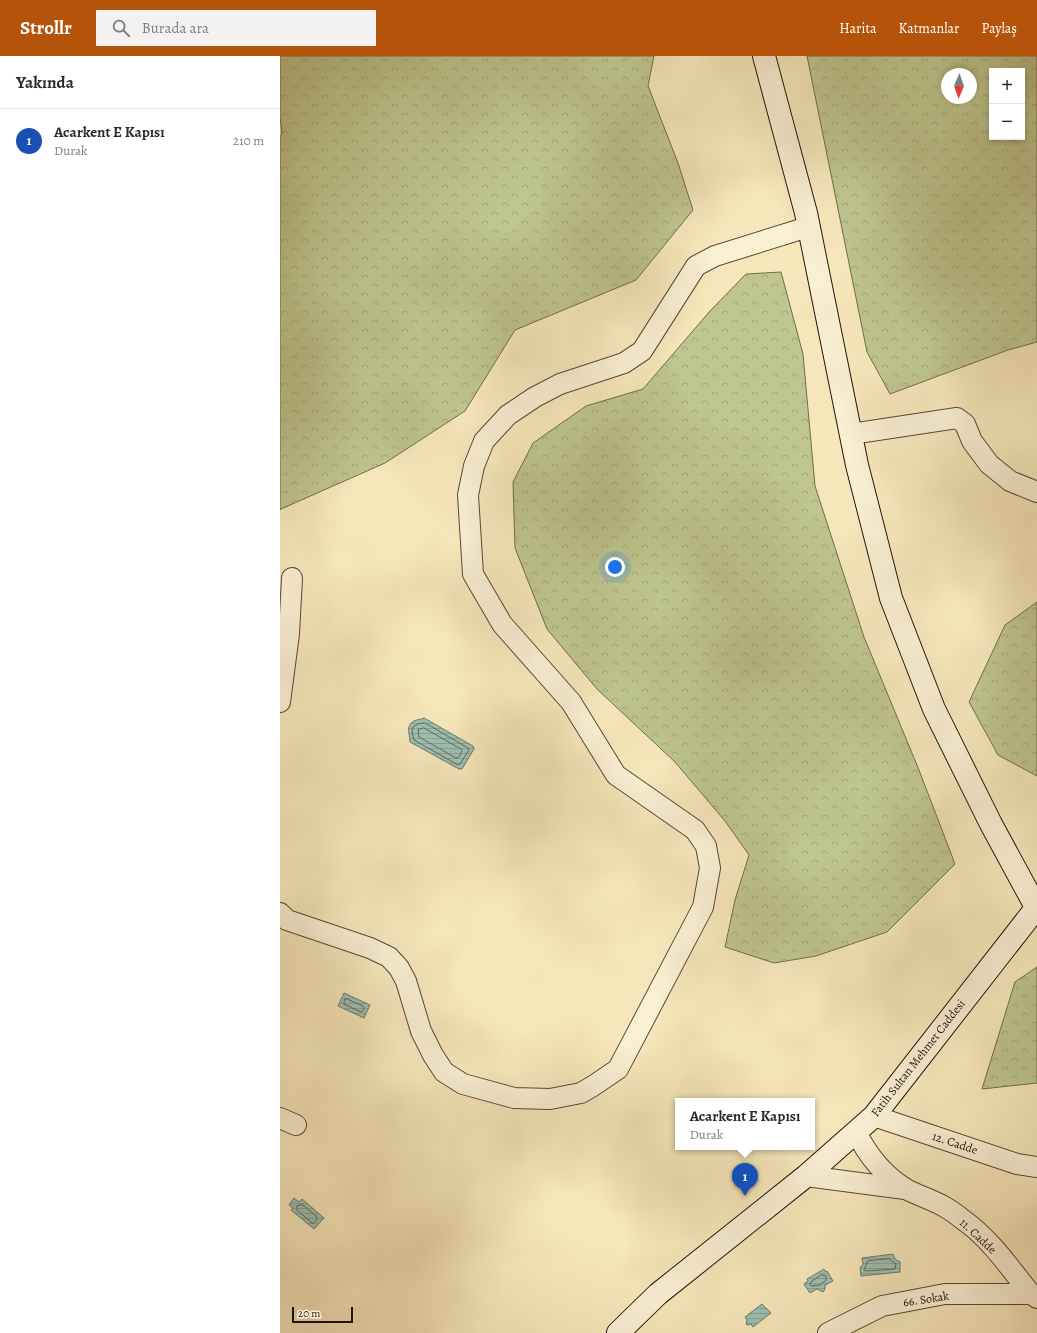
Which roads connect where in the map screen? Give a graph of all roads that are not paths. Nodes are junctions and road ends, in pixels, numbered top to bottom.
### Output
1 (764, 56) edge
2 (808, 226) junction
3 (851, 434) junction
4 (1037, 492) edge
5 (292, 578) dead end
6 (280, 702) edge
7 (1036, 907) edge
8 (280, 913) edge
9 (874, 1116) junction
10 (856, 1132) junction
11 (1037, 1167) edge
12 (806, 1176) junction
13 (908, 1189) junction
14 (1034, 1296) edge
15 (618, 1333) edge
16 (828, 1333) edge

1 - 2 street
2 - 3 street
2 - 8 street
3 - 4 street
3 - 7 street
5 - 6 street
7 - 9 street, Fatih Sultan Mehmet Caddesi
9 - 10 street, Fatih Sultan Mehmet Caddesi
9 - 11 street, 12. Cadde
10 - 12 street, Fatih Sultan Mehmet Caddesi
10 - 13 street, 11. Cadde
12 - 13 street, 11. Cadde
12 - 15 street, Fatih Sultan Mehmet Caddesi
13 - 14 street, 11. Cadde
14 - 16 street, 66. Sokak

